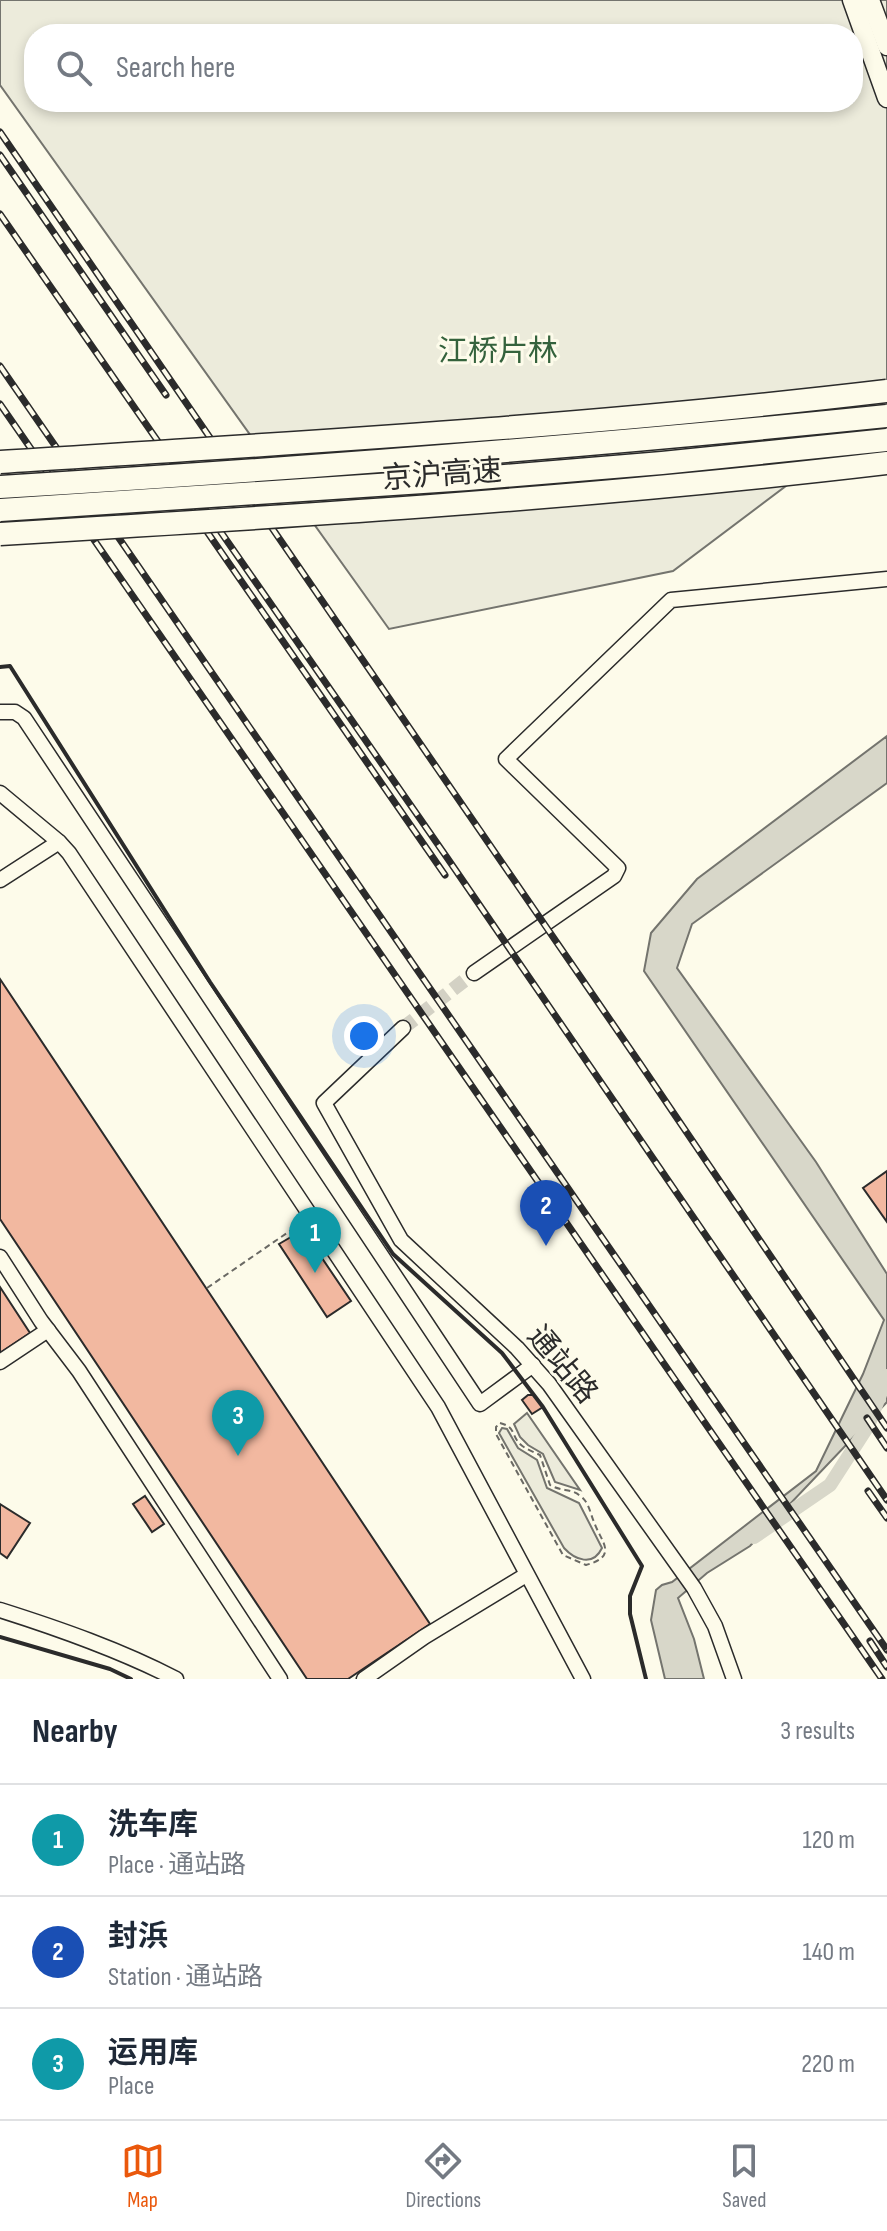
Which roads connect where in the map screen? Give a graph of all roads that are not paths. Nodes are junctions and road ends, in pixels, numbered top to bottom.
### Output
1 (852, 0) edge
2 (870, 0) edge
3 (861, 24) edge
4 (863, 31) edge
5 (887, 46) edge
6 (887, 98) edge
7 (887, 391) edge
8 (887, 416) edge
9 (887, 440) edge
10 (0, 462) edge
11 (887, 463) edge
12 (0, 487) edge
13 (0, 510) edge
14 (0, 534) edge
15 (887, 579) edge
16 (0, 712) edge
17 (0, 793) edge
18 (59, 842) junction
19 (0, 880) edge
20 (474, 973) tunnel mouth
21 (403, 1028) tunnel mouth
22 (0, 1257) edge
23 (48, 1330) junction
24 (0, 1362) edge
25 (533, 1365) junction
26 (526, 1575) junction
27 (0, 1610) edge
28 (176, 1679) edge
29 (280, 1679) edge
30 (364, 1679) edge
31 (583, 1679) edge
32 (734, 1679) edge

1 - 3 main road
2 - 5 main road
4 - 6 main road
7 - 10 highway, 京沪高速, bridge
8 - 12 highway, 京沪高速, bridge
9 - 13 highway, 京沪高速, bridge
11 - 14 highway, 京沪高速, bridge
15 - 20 street
16 - 25 street
17 - 18 street
18 - 19 street
18 - 26 street
21 - 25 street, 通站路
22 - 23 street
23 - 24 street
23 - 29 street
25 - 32 street, 通站路
26 - 30 street
26 - 31 street
27 - 28 street

